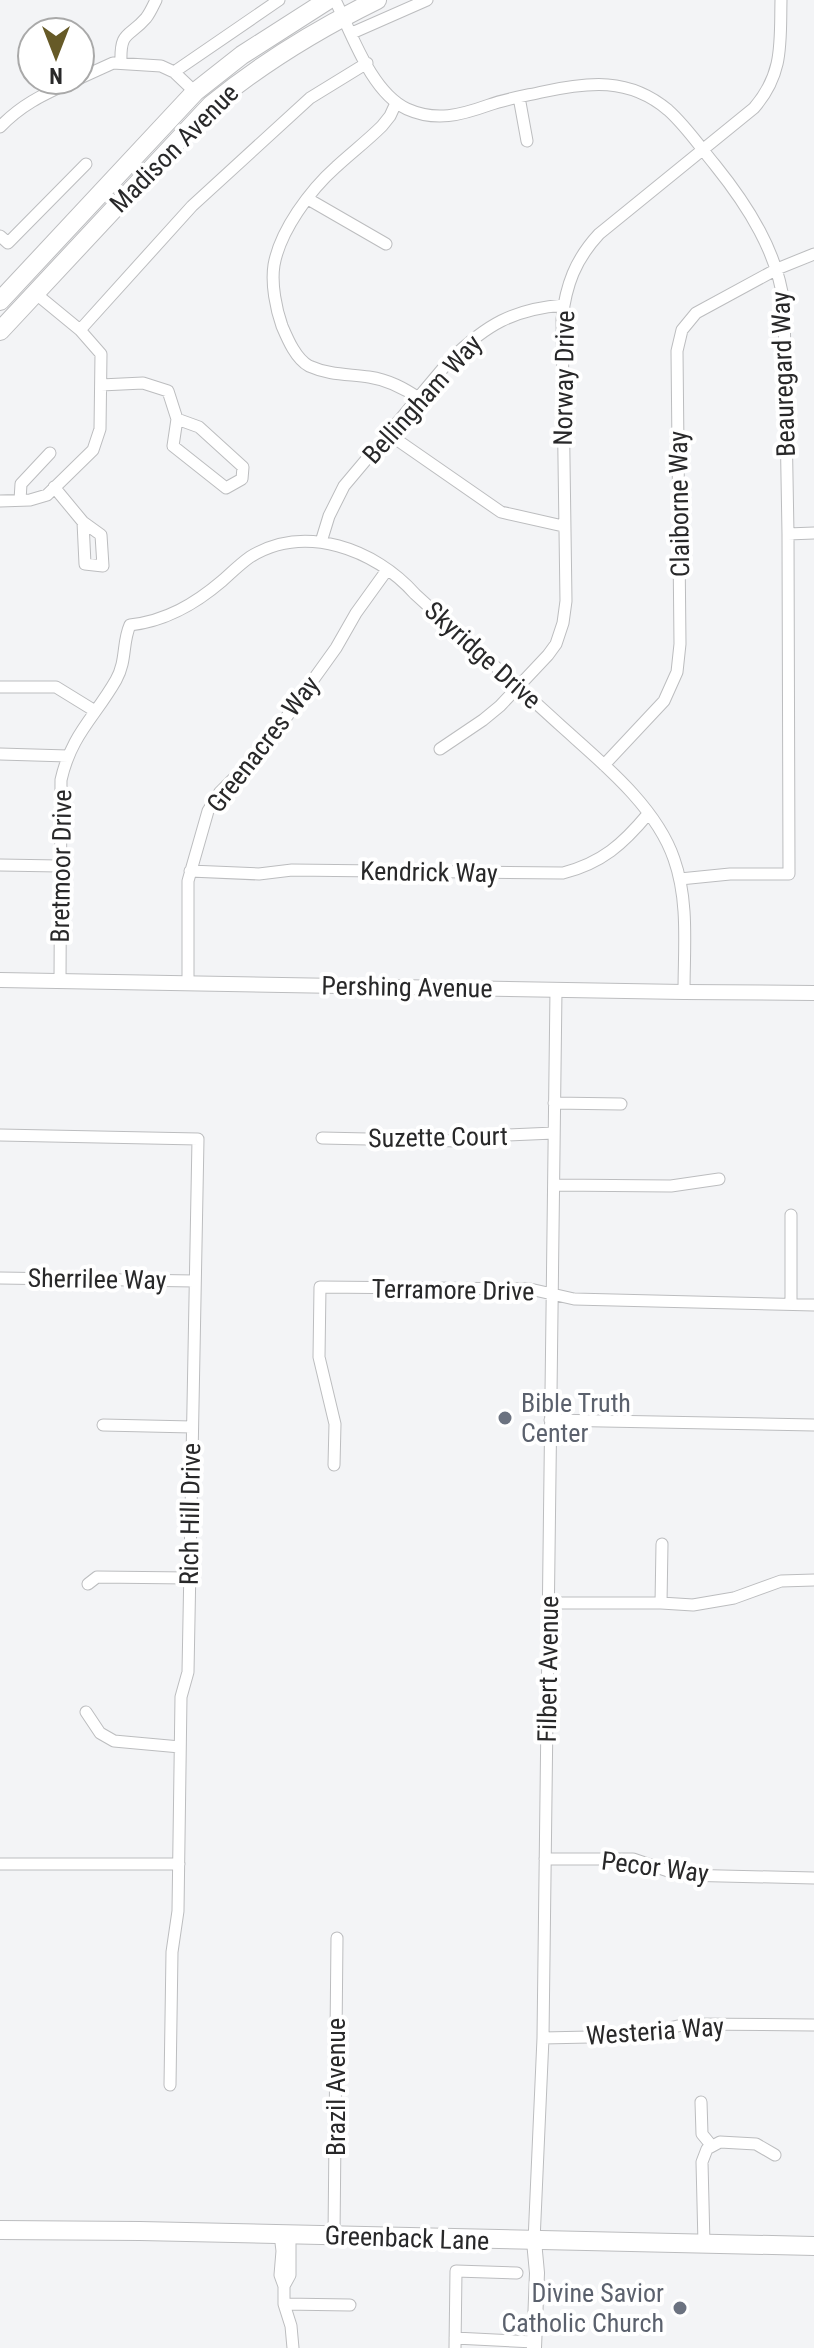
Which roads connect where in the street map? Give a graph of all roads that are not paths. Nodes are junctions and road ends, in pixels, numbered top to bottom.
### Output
1 (156, 0) edge
2 (279, 0) edge
3 (328, 0) edge
4 (377, 0) edge
5 (427, 0) edge
6 (781, 0) edge
7 (343, 17) edge
8 (121, 62) junction
9 (367, 63) junction
10 (96, 71) edge
11 (174, 72) junction
12 (195, 92) junction
13 (40, 96) edge
14 (519, 97) junction
15 (396, 103) junction
16 (0, 127) edge
17 (527, 141) dead end
18 (703, 150) junction
19 (86, 164) dead end
20 (308, 199) junction
21 (0, 236) edge
22 (386, 244) dead end
23 (814, 254) edge
24 (777, 269) junction
25 (35, 293) junction
26 (0, 301) edge
27 (564, 305) junction
28 (80, 330) junction
29 (0, 331) edge
30 (101, 385) junction
31 (420, 399) junction
32 (177, 419) junction
33 (390, 435) junction
34 (50, 453) dead end
35 (54, 487) junction
36 (20, 500) junction
37 (0, 501) edge
38 (83, 522) dead end
39 (563, 526) junction
40 (814, 533) edge
41 (788, 534) junction
42 (321, 542) junction
43 (387, 570) junction
44 (130, 625) joint
45 (0, 687) edge
46 (519, 687) junction
47 (95, 711) junction
48 (440, 749) dead end
49 (0, 754) edge
50 (68, 756) junction
51 (604, 765) junction
52 (648, 814) junction
53 (0, 865) edge
54 (59, 866) junction
55 (190, 871) junction
56 (680, 879) junction
57 (0, 980) edge
58 (60, 981) junction
59 (188, 983) junction
60 (556, 990) junction
61 (684, 992) junction
62 (814, 993) edge
63 (554, 1103) junction
64 (621, 1104) dead end
65 (554, 1133) junction
66 (0, 1135) edge
67 (322, 1138) dead end
68 (719, 1179) dead end
69 (554, 1185) junction
70 (791, 1215) dead end
71 (0, 1278) edge
72 (194, 1281) junction
73 (553, 1293) junction
74 (791, 1304) junction
75 (814, 1305) edge
76 (550, 1420) junction
77 (103, 1425) dead end
78 (814, 1425) edge
79 (192, 1427) junction
80 (334, 1465) dead end
81 (662, 1544) dead end
82 (189, 1578) junction
83 (814, 1580) edge
84 (88, 1584) dead end
85 (550, 1603) junction
86 (661, 1603) junction
87 (86, 1712) dead end
88 (180, 1747) junction
89 (545, 1859) junction
90 (0, 1864) edge
91 (179, 1864) junction
92 (814, 1878) edge
93 (337, 1938) dead end
94 (814, 2025) edge
95 (543, 2038) junction
96 (170, 2085) dead end
97 (701, 2102) dead end
98 (711, 2145) junction
99 (775, 2155) dead end
100 (0, 2230) edge
101 (285, 2234) junction
102 (334, 2235) junction
103 (534, 2241) junction
104 (704, 2244) junction
105 (814, 2246) edge
106 (517, 2273) dead end
107 (284, 2304) junction
108 (350, 2305) dead end
109 (455, 2343) edge
110 (534, 2345) edge
111 (293, 2348) edge

1 - 8 street
2 - 11 street
3 - 12 main road, Madison Avenue
4 - 7 main road, Madison Avenue
5 - 7 street
6 - 18 street, Norway Drive
7 - 9 street
7 - 25 main road, Madison Avenue
8 - 10 street
8 - 11 street
9 - 15 street
9 - 28 street
11 - 12 street
12 - 26 main road, Madison Avenue
13 - 16 street
14 - 15 street, Beauregard Way
14 - 17 street
14 - 18 street, Beauregard Way
15 - 20 street
18 - 24 street, Beauregard Way
18 - 27 street, Norway Drive
19 - 21 street
20 - 22 street
20 - 31 street
23 - 24 street, Claiborne Way
24 - 41 street, Beauregard Way
24 - 51 street, Claiborne Way
25 - 28 street
25 - 29 main road, Madison Avenue
27 - 31 street, Bellingham Way
27 - 39 street, Norway Drive
28 - 30 street
30 - 32 street
30 - 35 street
31 - 33 street, Bellingham Way
32 - 32 street
33 - 39 street
33 - 42 street, Bellingham Way
34 - 36 street
35 - 36 street
35 - 38 street
36 - 37 street
39 - 46 street, Norway Drive
40 - 41 street
41 - 56 street, Beauregard Way
42 - 43 street, Skyridge Drive
42 - 44 street, Skyridge Drive
43 - 46 street, Skyridge Drive
43 - 55 street, Greenacres Way
44 - 47 street, Bretmoor Drive
45 - 47 street
46 - 48 street, Norway Drive
46 - 51 street, Skyridge Drive
47 - 50 street, Bretmoor Drive
49 - 50 street
50 - 54 street, Bretmoor Drive
51 - 52 street, Skyridge Drive
52 - 55 street, Kendrick Way
52 - 56 street, Skyridge Drive
53 - 54 street
54 - 58 street, Bretmoor Drive
55 - 59 street, Greenacres Way
56 - 61 street, Skyridge Drive
57 - 58 street, Pershing Avenue
58 - 59 street, Pershing Avenue
59 - 60 street, Pershing Avenue
60 - 61 street, Pershing Avenue
60 - 63 street, Filbert Avenue
61 - 62 street, Pershing Avenue
63 - 64 street
63 - 65 street, Filbert Avenue
65 - 67 street, Suzette Court
65 - 69 street, Filbert Avenue
66 - 72 street, Rich Hill Drive
68 - 69 street
69 - 73 street, Filbert Avenue
70 - 74 street
71 - 72 street, Sherrilee Way
72 - 79 street, Rich Hill Drive
73 - 74 street, Terramore Drive
73 - 76 street, Filbert Avenue
73 - 80 street, Terramore Drive
74 - 75 street, Terramore Drive
76 - 78 street
76 - 85 street, Filbert Avenue
77 - 79 street
79 - 82 street, Rich Hill Drive
81 - 86 street
82 - 84 street
82 - 88 street, Rich Hill Drive
83 - 86 street
85 - 86 street
85 - 89 street, Filbert Avenue
87 - 88 street
88 - 91 street, Rich Hill Drive
89 - 92 street, Pecor Way
89 - 95 street, Filbert Avenue
90 - 91 street
91 - 96 street, Rich Hill Drive
93 - 102 street, Brazil Avenue
94 - 95 street, Westeria Way
95 - 103 street, Filbert Avenue
97 - 98 street
98 - 99 street
98 - 104 street
100 - 101 main road, Greenback Lane
101 - 102 main road, Greenback Lane
101 - 107 street
102 - 103 main road, Greenback Lane
103 - 104 main road, Greenback Lane
103 - 110 street, Filbert Avenue
104 - 105 main road, Greenback Lane
106 - 109 street
107 - 108 street
107 - 111 street
109 - 110 street

